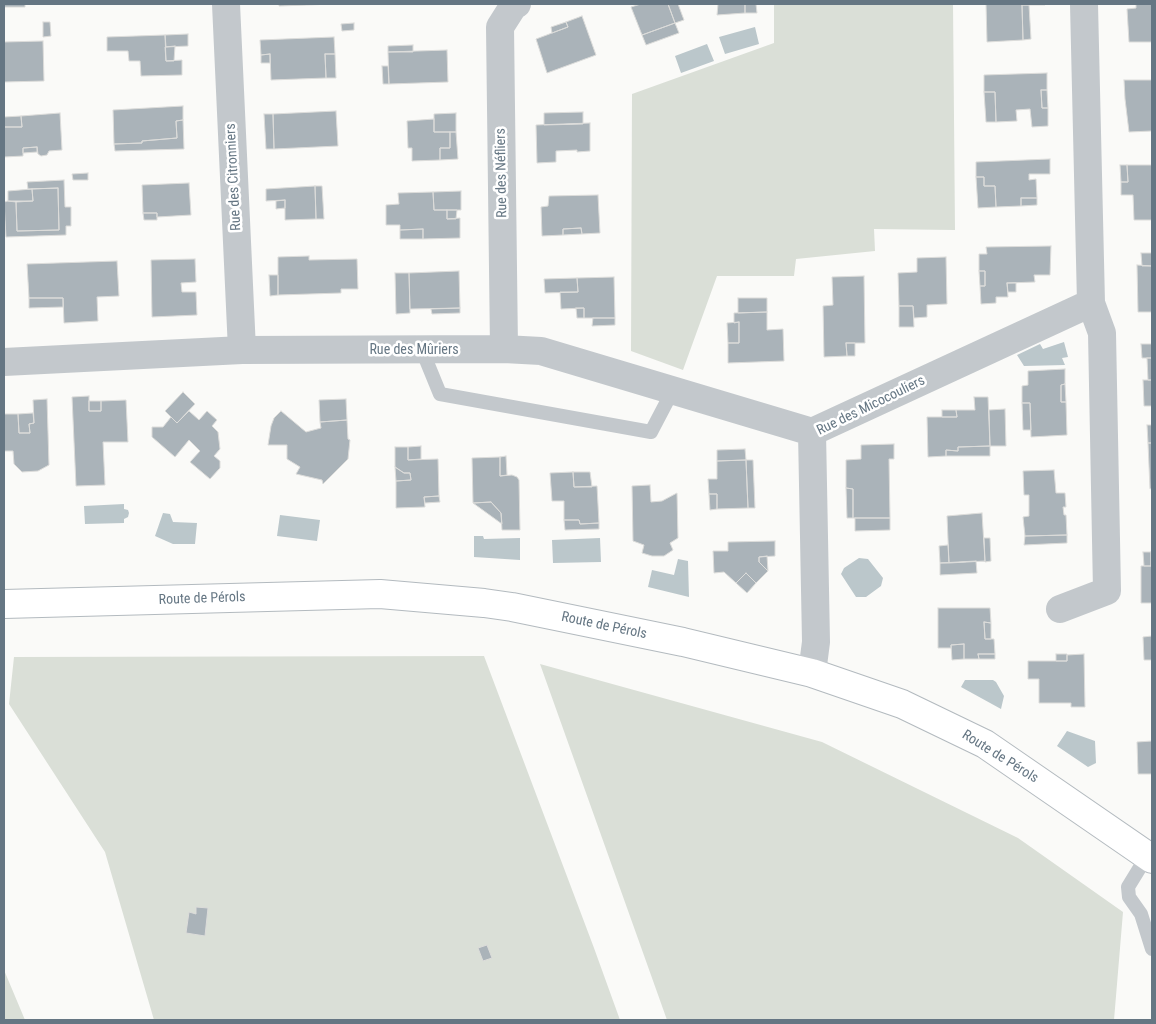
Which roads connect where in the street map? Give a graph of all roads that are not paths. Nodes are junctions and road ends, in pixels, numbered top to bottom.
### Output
1 (226, 4) edge
2 (517, 4) edge
3 (1084, 4) edge
4 (1091, 303) junction
5 (242, 350) junction
6 (422, 350) junction
7 (504, 350) junction
8 (4, 362) edge
9 (673, 390) junction
10 (812, 432) junction
11 (4, 604) edge
12 (1060, 608) dead end
13 (812, 673) junction
14 (1150, 858) edge
15 (1152, 949) edge

1 - 5 street, Rue des Citronniers
2 - 7 street, Rue des Néfliers
3 - 4 street
4 - 10 street, Rue des Micocouliers
4 - 12 street
5 - 6 street, Rue des Mûriers
5 - 8 street, Rue des Mûriers
6 - 7 street, Rue des Mûriers
6 - 9 lane
7 - 9 street, Rue des Mûriers
9 - 10 street, Rue des Mûriers
10 - 13 street, Rue des Micocouliers
11 - 13 street, Route de Pérols
13 - 14 street, Route de Pérols
14 - 15 lane

